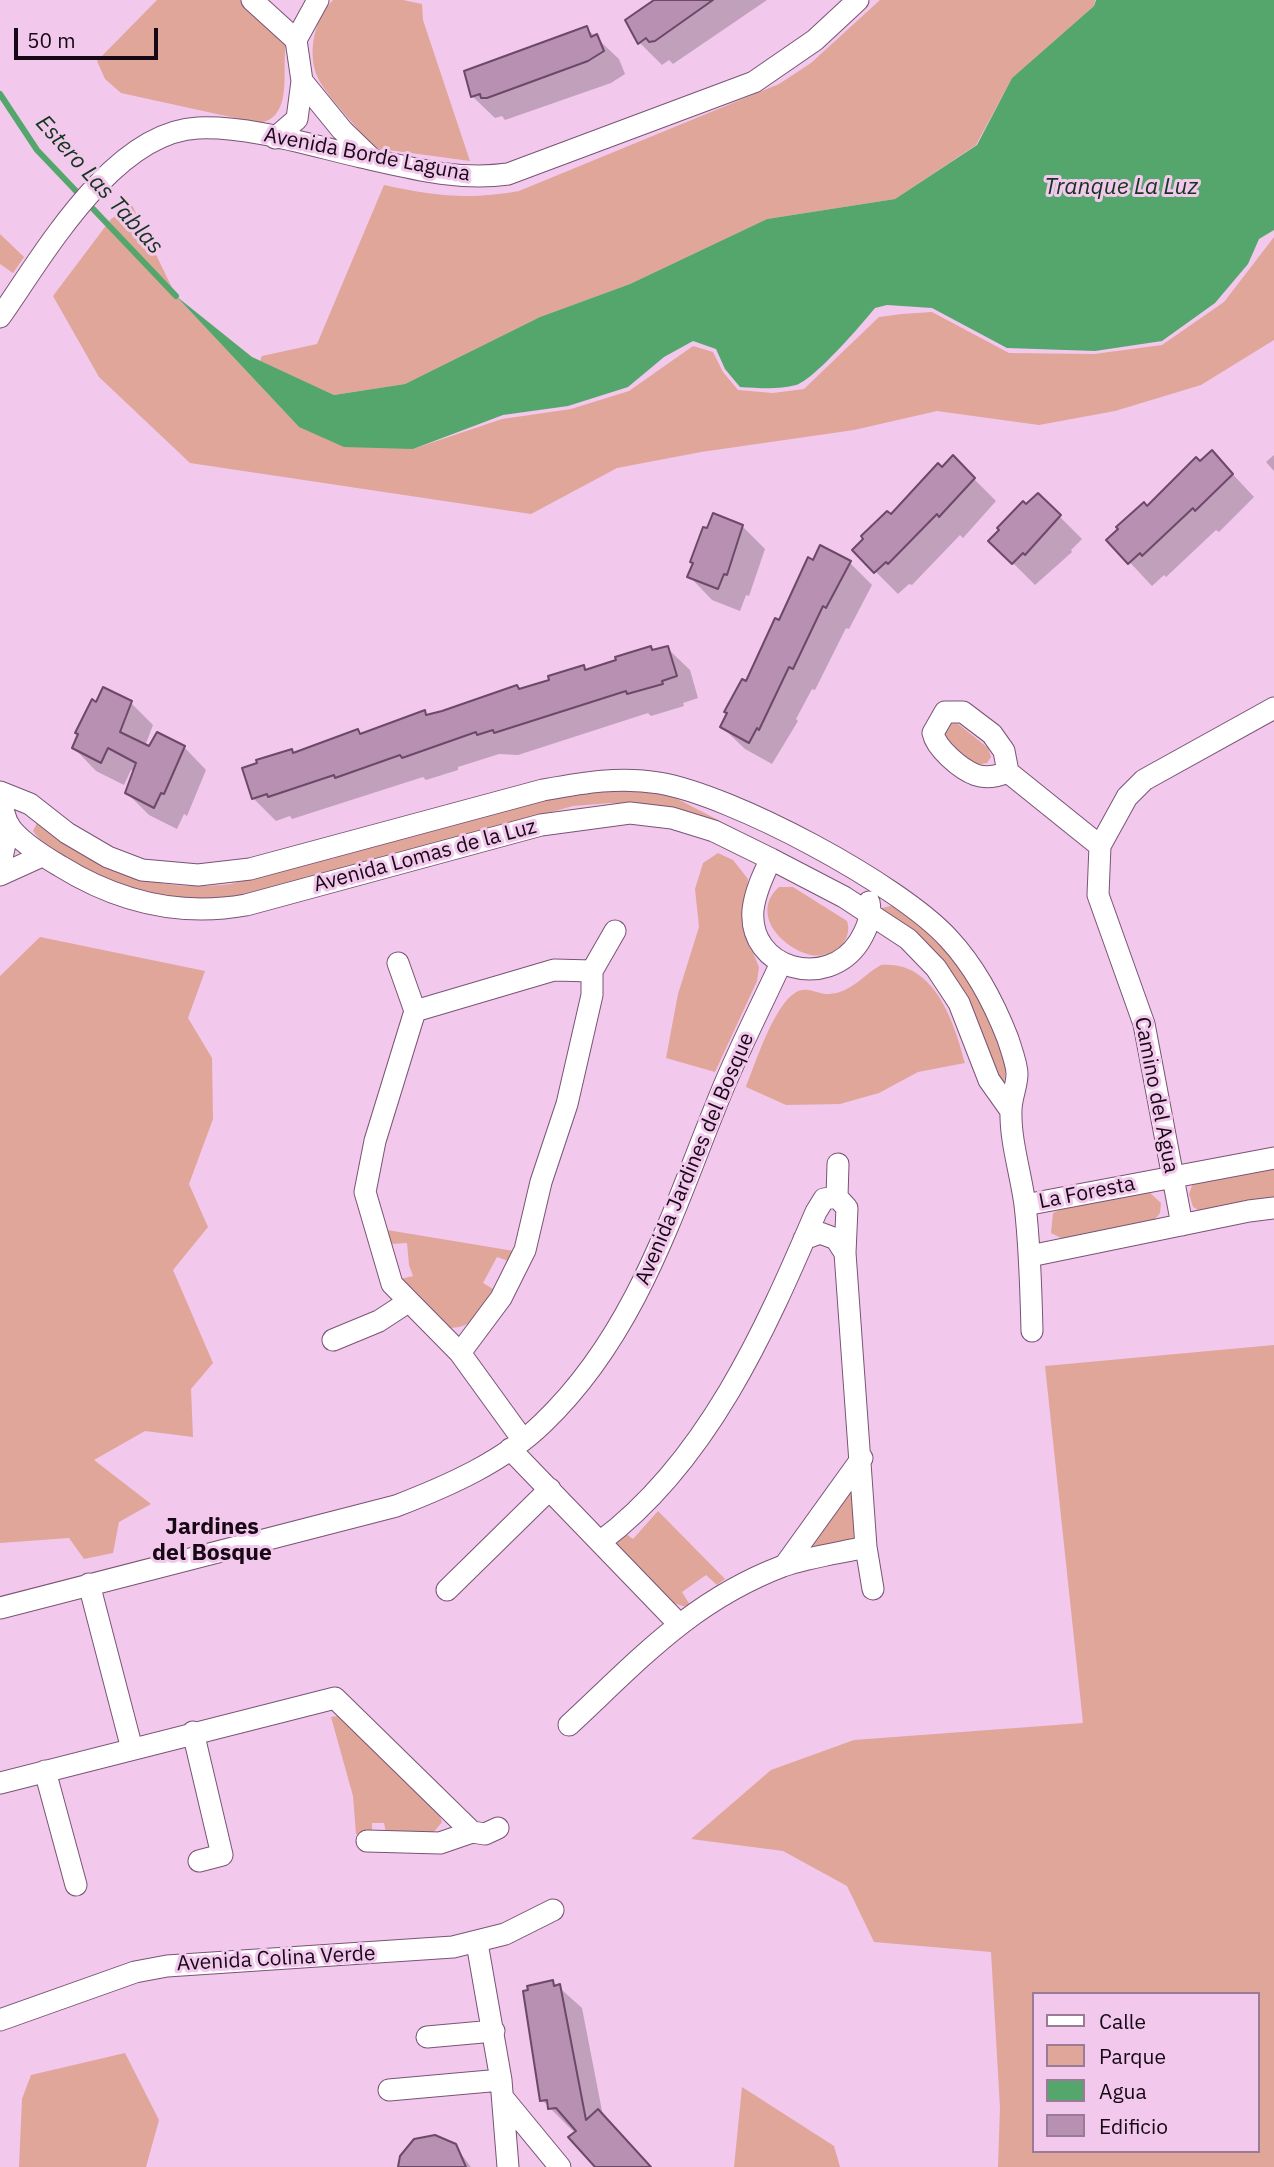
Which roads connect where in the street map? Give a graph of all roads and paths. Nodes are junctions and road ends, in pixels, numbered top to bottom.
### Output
1 (252, 0) edge
2 (318, 0) edge
3 (858, 0) edge
4 (296, 40) junction
5 (302, 81) junction
6 (297, 119) junction
7 (342, 130) junction
8 (275, 138) junction
9 (310, 146) junction
10 (338, 152) junction
11 (372, 159) junction
12 (0, 317) edge
13 (1274, 708) edge
14 (1008, 772) dead end
15 (0, 792) edge
16 (0, 800) edge
17 (9, 825) junction
18 (1100, 846) junction
19 (42, 856) junction
20 (771, 859) junction
21 (0, 867) edge
22 (864, 874) junction
23 (0, 875) edge
24 (871, 914) junction
25 (615, 931) dead end
26 (398, 963) dead end
27 (781, 963) junction
28 (592, 971) junction
29 (415, 1011) junction
30 (1011, 1111) junction
31 (1274, 1158) edge
32 (838, 1164) dead end
33 (1172, 1177) junction
34 (837, 1197) junction
35 (1025, 1205) junction
36 (1274, 1208) edge
37 (1182, 1225) junction
38 (804, 1239) junction
39 (845, 1253) junction
40 (1030, 1256) junction
41 (408, 1302) junction
42 (1032, 1331) dead end
43 (332, 1339) dead end
44 (460, 1353) junction
45 (516, 1444) junction
46 (862, 1458) junction
47 (550, 1489) junction
48 (600, 1542) junction
49 (866, 1547) junction
50 (785, 1565) junction
51 (89, 1584) junction
52 (873, 1589) dead end
53 (447, 1590) dead end
54 (0, 1608) edge
55 (678, 1623) junction
56 (569, 1725) dead end
57 (193, 1732) junction
58 (132, 1749) junction
59 (45, 1771) junction
60 (0, 1783) edge
61 (498, 1829) dead end
62 (472, 1832) junction
63 (367, 1842) dead end
64 (199, 1861) dead end
65 (76, 1885) dead end
66 (552, 1910) dead end
67 (477, 1943) junction
68 (0, 2020) edge
69 (494, 2031) junction
70 (427, 2037) dead end
71 (503, 2089) junction
72 (388, 2090) dead end
73 (508, 2167) edge
74 (560, 2167) edge

1 - 4 street
2 - 4 street
3 - 11 street, Avenida Borde Laguna
4 - 5 street
5 - 6 street
5 - 7 street
6 - 8 street
6 - 9 street
7 - 10 street
7 - 11 street
8 - 9 street, Avenida Borde Laguna
8 - 12 street, Avenida Borde Laguna
9 - 10 street, Avenida Borde Laguna
10 - 11 street, Avenida Borde Laguna
13 - 18 street, Camino del Agua
14 - 18 street
15 - 22 street, Avenida Lomas de la Luz
16 - 17 street, Avenida Lomas de la Luz
17 - 19 street, Avenida Lomas de la Luz
17 - 21 street
18 - 33 street, Camino del Agua
19 - 20 street, Avenida Lomas de la Luz
19 - 23 street
20 - 24 street, Avenida Lomas de la Luz
20 - 27 street
22 - 24 street
22 - 30 street, Avenida Lomas de la Luz
24 - 27 street
24 - 30 street, Avenida Lomas de la Luz
25 - 28 street
26 - 29 street
27 - 45 street, Avenida Jardines del Bosque
28 - 29 street
28 - 44 street
29 - 41 street
30 - 35 street, Avenida Lomas de la Luz
31 - 33 street, La Foresta
32 - 34 street
33 - 35 street, La Foresta
33 - 37 street, Camino del Agua
34 - 38 street
34 - 39 street
35 - 40 street, Avenida Lomas de la Luz
36 - 37 street
37 - 40 street
38 - 39 street
38 - 48 street
39 - 46 street
40 - 42 street, Avenida Lomas de la Luz
41 - 43 street
41 - 44 street
44 - 45 street
45 - 47 street
45 - 51 street, Avenida Jardines del Bosque
46 - 49 street
46 - 50 street
47 - 48 street
47 - 53 street
48 - 55 street
49 - 50 street
49 - 52 street
50 - 55 street
51 - 54 street, Avenida Jardines del Bosque
51 - 58 street
55 - 56 street
57 - 58 street
57 - 62 street
57 - 64 street
58 - 59 street
59 - 60 street
59 - 65 street
61 - 62 street
62 - 63 street
66 - 67 street, Avenida Colina Verde
67 - 68 street, Avenida Colina Verde
67 - 69 street
69 - 70 street
69 - 71 street
71 - 72 street
71 - 73 street
71 - 74 street

